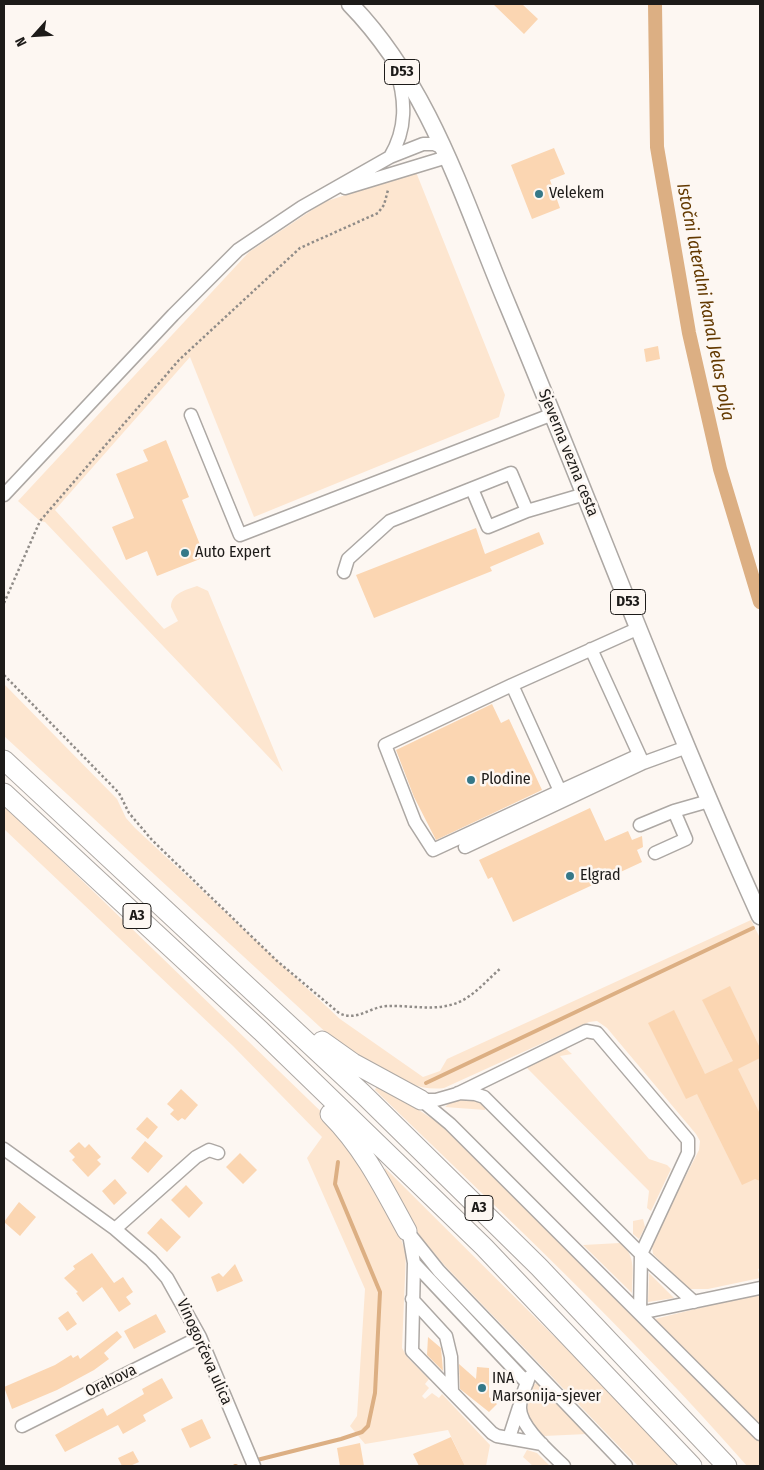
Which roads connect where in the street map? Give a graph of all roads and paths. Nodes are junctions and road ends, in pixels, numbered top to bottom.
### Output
1 (350, 4) edge
2 (392, 57) junction
3 (445, 153) junction
4 (390, 157) junction
5 (388, 190) dead end
6 (329, 193) junction
7 (554, 414) junction
8 (191, 415) dead end
9 (472, 489) junction
10 (4, 494) edge
11 (585, 494) junction
12 (527, 511) junction
13 (344, 572) dead end
14 (4, 603) edge
15 (639, 628) junction
16 (592, 650) junction
17 (4, 675) edge
18 (512, 685) junction
19 (687, 747) junction
20 (641, 759) junction
21 (4, 760) edge
22 (560, 791) junction
23 (4, 793) edge
24 (709, 801) junction
25 (674, 811) junction
26 (640, 825) dead end
27 (465, 847) dead end
28 (655, 852) dead end
29 (760, 916) edge
30 (221, 960) junction
31 (501, 968) dead end
32 (261, 1032) junction
33 (457, 1094) junction
34 (421, 1100) junction
35 (4, 1149) edge
36 (218, 1153) dead end
37 (115, 1229) junction
38 (407, 1231) junction
39 (641, 1254) junction
40 (414, 1263) junction
41 (760, 1288) edge
42 (412, 1299) junction
43 (694, 1302) junction
44 (640, 1313) junction
45 (200, 1338) junction
46 (532, 1367) junction
47 (527, 1383) junction
48 (452, 1392) junction
49 (520, 1407) junction
50 (22, 1426) dead end
51 (760, 1434) edge
52 (509, 1438) junction
53 (542, 1444) junction
54 (254, 1466) edge
55 (564, 1466) edge
56 (626, 1466) edge
57 (692, 1466) edge
58 (727, 1466) edge

1 - 2 main road, Sjeverna vezna cesta / D53
2 - 3 main road, Sjeverna vezna cesta / D53
2 - 4 street
3 - 4 street
3 - 6 street
3 - 7 main road, Sjeverna vezna cesta / D53
4 - 6 street
5 - 14 path
6 - 10 street
7 - 8 street
7 - 11 main road, Sjeverna vezna cesta / D53
9 - 12 street
9 - 12 street
9 - 13 street
11 - 12 street
11 - 15 main road, Sjeverna vezna cesta / D53
15 - 16 street
15 - 19 main road, Sjeverna vezna cesta / D53
16 - 18 street
16 - 20 street
17 - 31 path
18 - 22 street
18 - 22 street
19 - 20 street
19 - 24 main road, Sjeverna vezna cesta / D53
20 - 22 street
20 - 27 street
21 - 30 highway, A3
23 - 32 highway, A3
24 - 25 street
24 - 29 main road, Sjeverna vezna cesta / D53
25 - 26 street
25 - 28 street
30 - 34 highway
30 - 58 highway, A3
32 - 38 highway
32 - 57 highway, A3
33 - 34 street
33 - 39 street
33 - 39 street
34 - 44 street
35 - 37 street, Vinogorčeva ulica
36 - 37 street
37 - 45 street, Vinogorčeva ulica
38 - 40 street
38 - 46 street
39 - 43 street
39 - 44 street
40 - 42 street
40 - 47 street
41 - 43 street
42 - 48 street
42 - 48 street
43 - 44 street
44 - 51 street
45 - 50 street, Orahova
45 - 54 street, Vinogorčeva ulica
46 - 47 street
46 - 56 street
47 - 49 street
48 - 52 street
49 - 52 street
49 - 53 street
52 - 53 street
53 - 55 street

